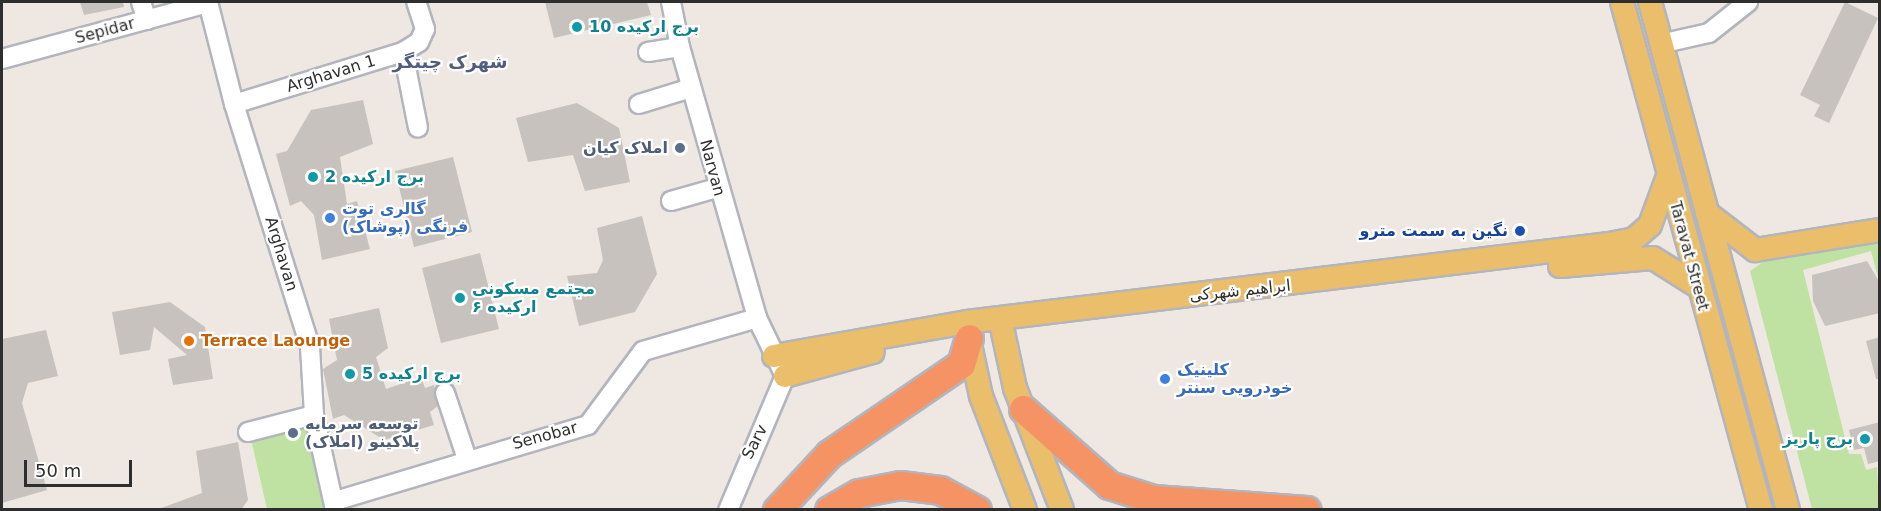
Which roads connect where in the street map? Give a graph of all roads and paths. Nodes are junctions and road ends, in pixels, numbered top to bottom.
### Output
1 (141, 2) edge
2 (208, 2) edge
3 (417, 2) edge
4 (671, 2) edge
5 (1622, 2) edge
6 (1650, 2) edge
7 (1748, 2) edge
8 (147, 20) junction
9 (680, 47) junction
10 (403, 52) junction
11 (648, 52) dead end
12 (1662, 53) junction
13 (2, 59) edge
14 (1639, 69) junction
15 (691, 88) junction
16 (234, 104) junction
17 (639, 104) dead end
18 (418, 128) dead end
19 (1668, 176) junction
20 (717, 188) junction
21 (671, 201) dead end
22 (1707, 213) junction
23 (1880, 230) edge
24 (1696, 285) junction
25 (757, 318) junction
26 (1001, 325) junction
27 (968, 330) junction
28 (774, 356) junction
29 (1009, 363) junction
30 (975, 368) junction
31 (785, 376) junction
32 (445, 393) dead end
33 (1023, 409) junction
34 (314, 415) junction
35 (1766, 431) junction
36 (248, 432) dead end
37 (1738, 439) junction
38 (467, 459) junction
39 (335, 505) edge
40 (728, 510) edge
41 (777, 510) edge
42 (829, 510) edge
43 (977, 510) edge
44 (1025, 510) edge
45 (1062, 510) edge
46 (1307, 510) edge
47 (1761, 510) edge
48 (1788, 510) edge

1 - 8 street
2 - 8 street, Sepidar
2 - 16 street, Arghavan
3 - 10 street, Arghavan 1
4 - 9 street, Narvan
5 - 14 main road, Taravat Street
6 - 12 main road, Taravat Street
7 - 12 street
8 - 13 street, Sepidar
9 - 11 street
9 - 15 street, Narvan
10 - 16 street, Arghavan 1
10 - 18 street
12 - 14 main road
12 - 22 main road, Taravat Street
14 - 19 main road, Taravat Street
15 - 17 street
15 - 20 street, Narvan
16 - 34 street, Arghavan
19 - 24 main road, Taravat Street
19 - 26 main road, ابراهیم شهرکی
20 - 21 street
20 - 25 street, Narvan
22 - 23 main road
22 - 35 main road, Taravat Street
24 - 26 main road, ابراهیم شهرکی
24 - 37 main road, Taravat Street
25 - 28 street, Narvan
25 - 38 street, Senobar
26 - 27 main road, ابراهیم شهرکی
26 - 29 main road
27 - 28 main road, ابراهیم شهرکی
27 - 30 main road
27 - 31 main road, ابراهیم شهرکی
27 - 41 highway
28 - 31 street, Narvan
29 - 30 main road
29 - 33 main road
30 - 44 main road
31 - 40 street, Sarv
32 - 38 street
33 - 45 main road
33 - 46 highway
34 - 36 street
34 - 39 street, Arghavan
35 - 37 main road
35 - 48 main road, Taravat Street
37 - 47 main road, Taravat Street
38 - 39 street, Senobar
42 - 43 highway

